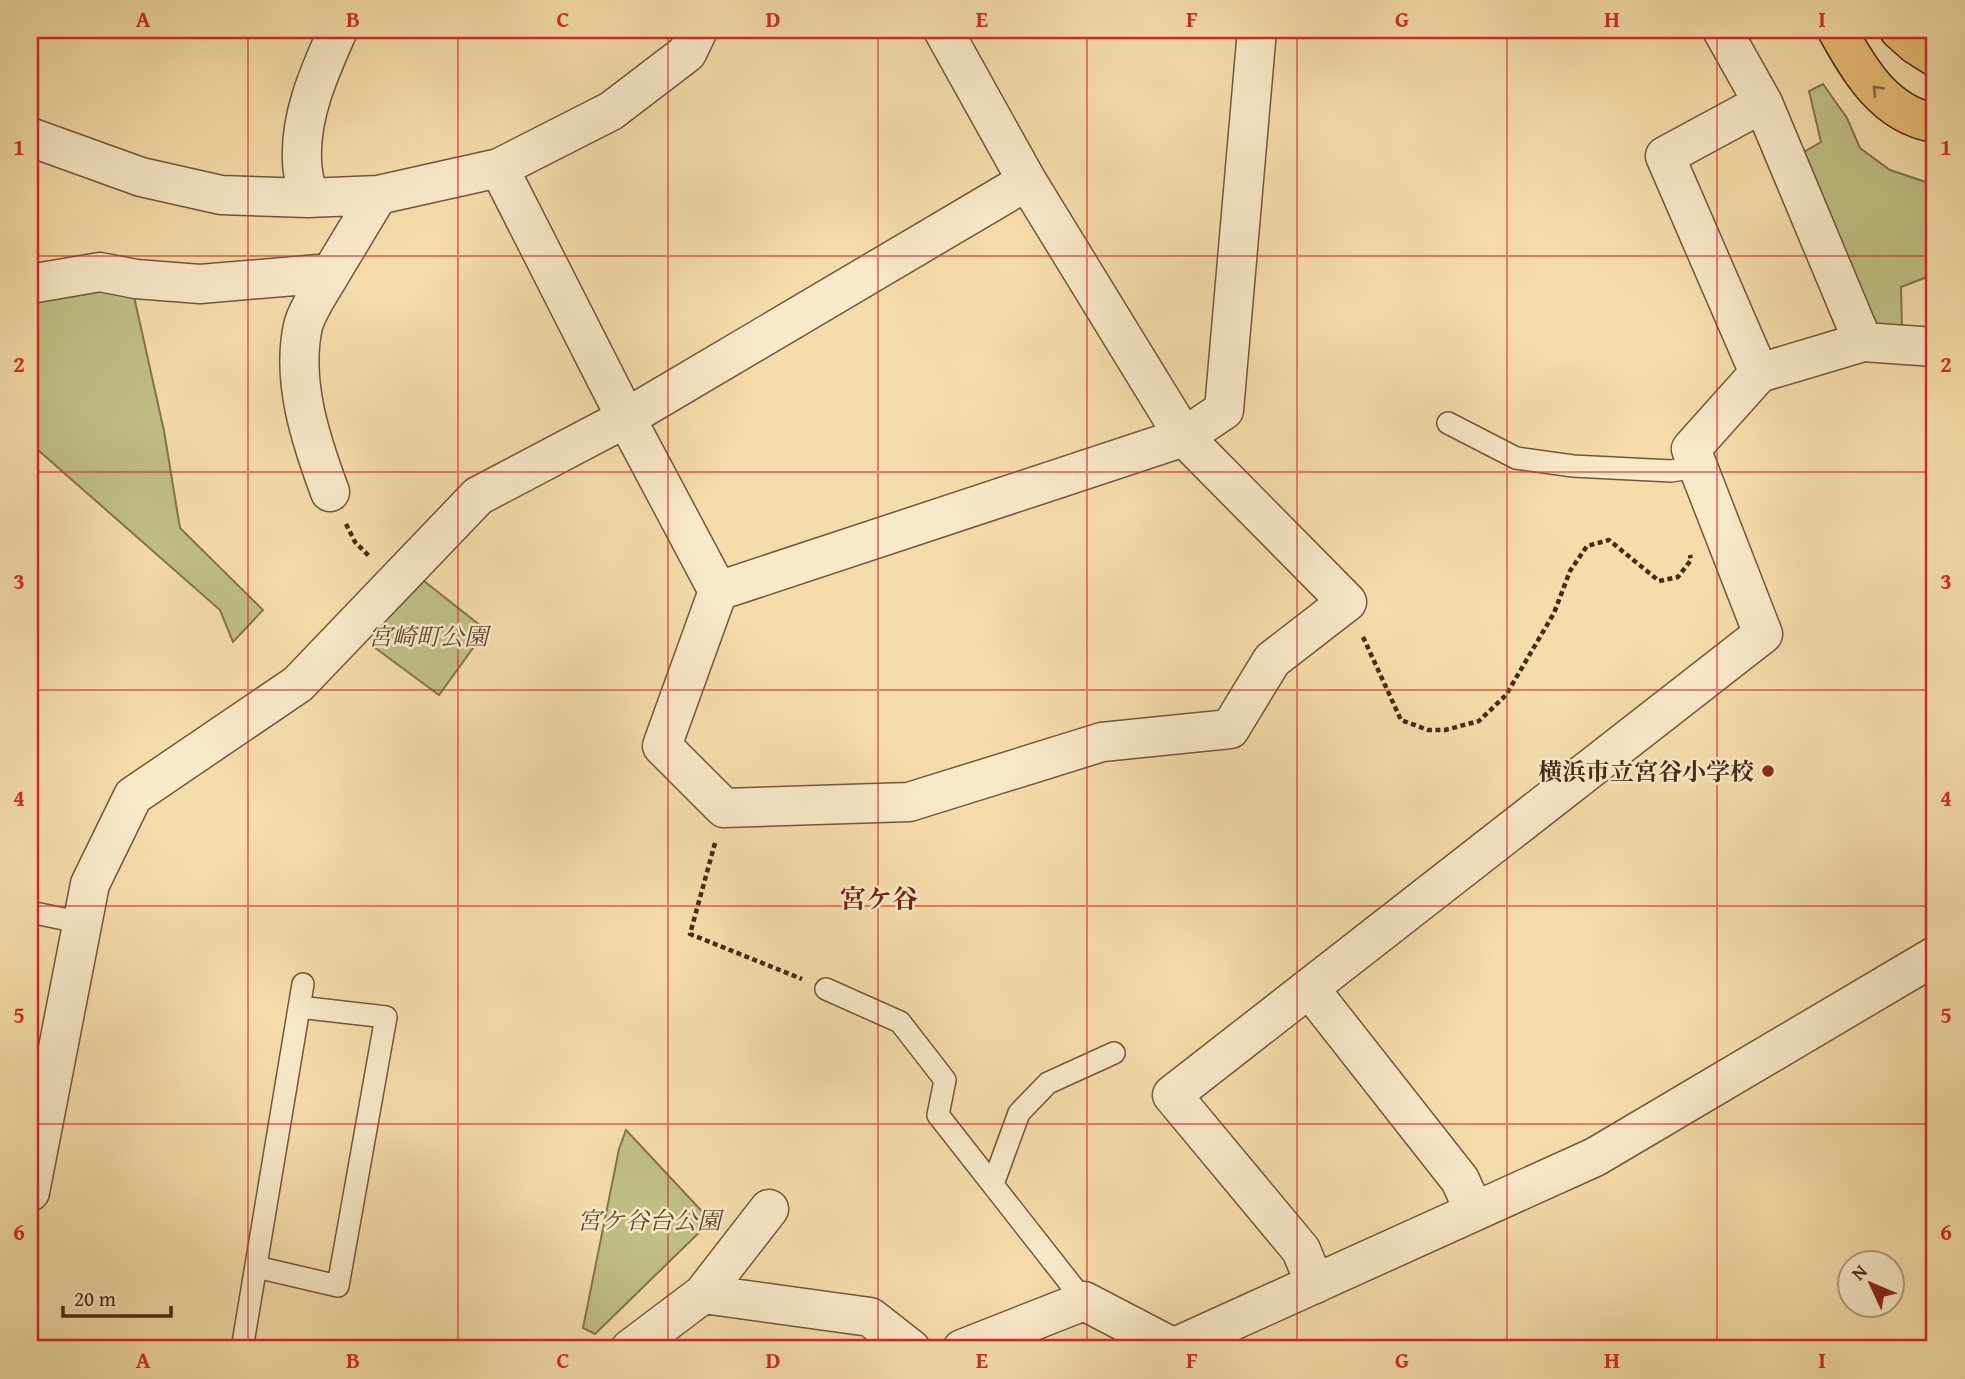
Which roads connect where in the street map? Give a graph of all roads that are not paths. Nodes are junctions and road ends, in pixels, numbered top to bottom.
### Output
1 (338, 30) edge
2 (698, 30) edge
3 (943, 30) edge
4 (1257, 30) edge
5 (1723, 30) edge
6 (1837, 30) edge
7 (1899, 30) edge
8 (1935, 57) edge
9 (1763, 103) junction
10 (1935, 123) edge
11 (30, 137) edge
12 (499, 168) junction
13 (1027, 181) junction
14 (378, 195) junction
15 (308, 198) junction
16 (331, 272) junction
17 (30, 284) edge
18 (1863, 342) junction
19 (1935, 347) edge
20 (1759, 373) junction
21 (626, 418) junction
22 (1448, 423) dead end
23 (1184, 437) junction
24 (1685, 469) junction
25 (330, 492) road end
26 (718, 591) junction
27 (30, 912) edge
28 (83, 923) junction
29 (1935, 956) edge
30 (303, 984) dead end
31 (1308, 988) junction
32 (826, 989) road end
33 (299, 1007) junction
34 (1114, 1053) dead end
35 (993, 1184) junction
36 (30, 1192) edge
37 (769, 1209) dead end
38 (1474, 1212) junction
39 (256, 1267) junction
40 (1315, 1283) junction
41 (703, 1294) junction
42 (1084, 1301) junction
43 (242, 1349) edge
44 (630, 1349) edge
45 (911, 1349) edge
46 (962, 1349) edge
47 (1175, 1349) edge

1 - 15 street
2 - 12 street
3 - 13 street
4 - 23 street
5 - 9 street
10 -> 6 main road
7 - 8 main road
9 - 18 street
9 - 20 street
11 - 15 street
12 - 14 street
12 - 21 street
13 - 21 street
13 - 23 street
14 - 15 street
14 - 16 street
16 - 17 street
16 - 25 street
18 - 19 street
18 - 20 street
20 - 24 street
21 - 26 street
21 - 28 street
22 - 24 lane
23 - 26 street
23 - 26 street
24 - 31 street
27 - 28 lane
28 - 36 street
29 - 38 street
30 - 33 lane
31 - 38 street
31 - 40 street
32 - 35 lane
33 - 39 lane
33 - 39 lane
34 - 35 lane
35 - 42 lane
37 - 41 street
38 - 40 street
39 - 43 lane
40 - 47 street
41 - 44 street
41 - 45 street
42 - 46 street
42 - 47 street

